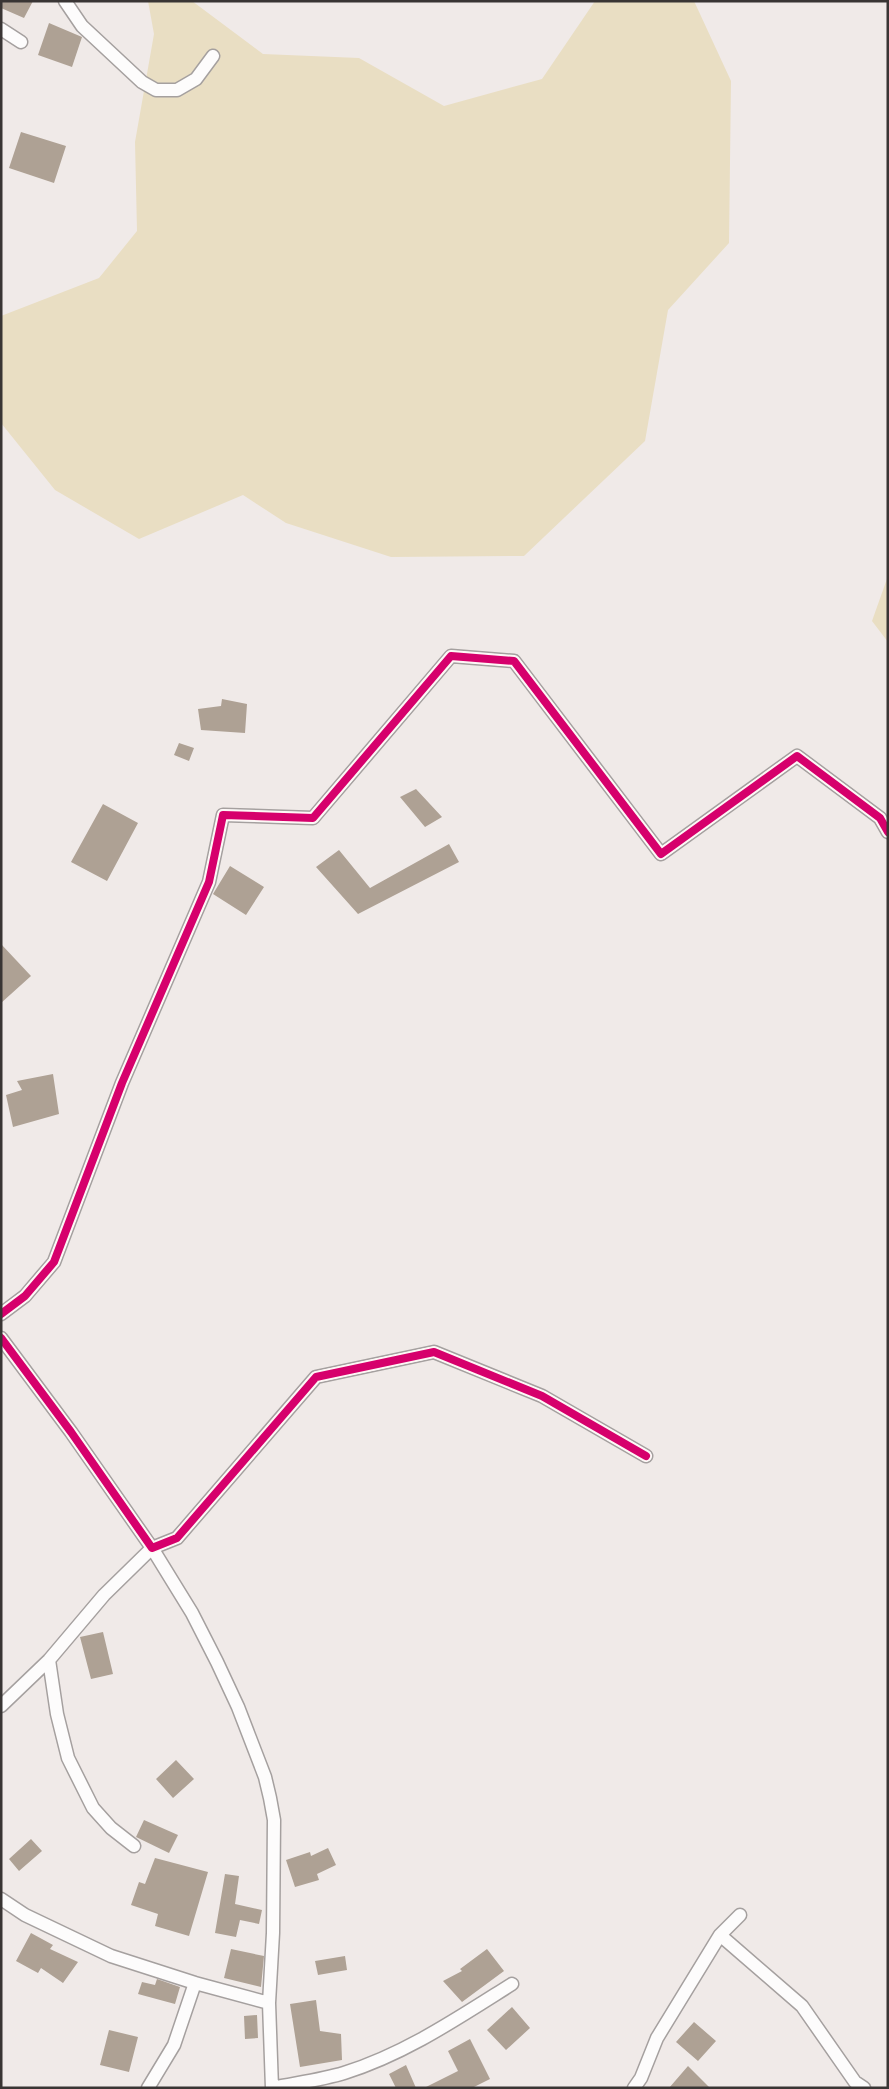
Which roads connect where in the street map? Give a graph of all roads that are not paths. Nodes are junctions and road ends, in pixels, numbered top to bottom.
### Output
1 (65, 1) edge
2 (1, 29) edge
3 (21, 42) dead end
4 (213, 56) dead end
5 (888, 832) edge
6 (1, 1314) edge
7 (1, 1338) edge
8 (646, 1456) dead end
9 (152, 1548) junction
10 (49, 1660) junction
11 (1, 1706) edge
12 (134, 1846) dead end
13 (1, 1899) edge
14 (740, 1915) dead end
15 (720, 1935) junction
16 (195, 1983) junction
17 (512, 1984) dead end
18 (269, 2003) junction
19 (148, 2088) edge
20 (272, 2088) edge
21 (634, 2088) edge
22 (864, 2088) edge

1 - 4 street
2 - 3 street
5 - 6 street
7 - 9 street
8 - 9 street
9 - 10 street
9 - 18 street
10 - 11 street
10 - 12 street
13 - 16 street
14 - 15 street
15 - 21 street
15 - 22 street
16 - 18 street
16 - 19 street
17 - 20 street
18 - 20 street

